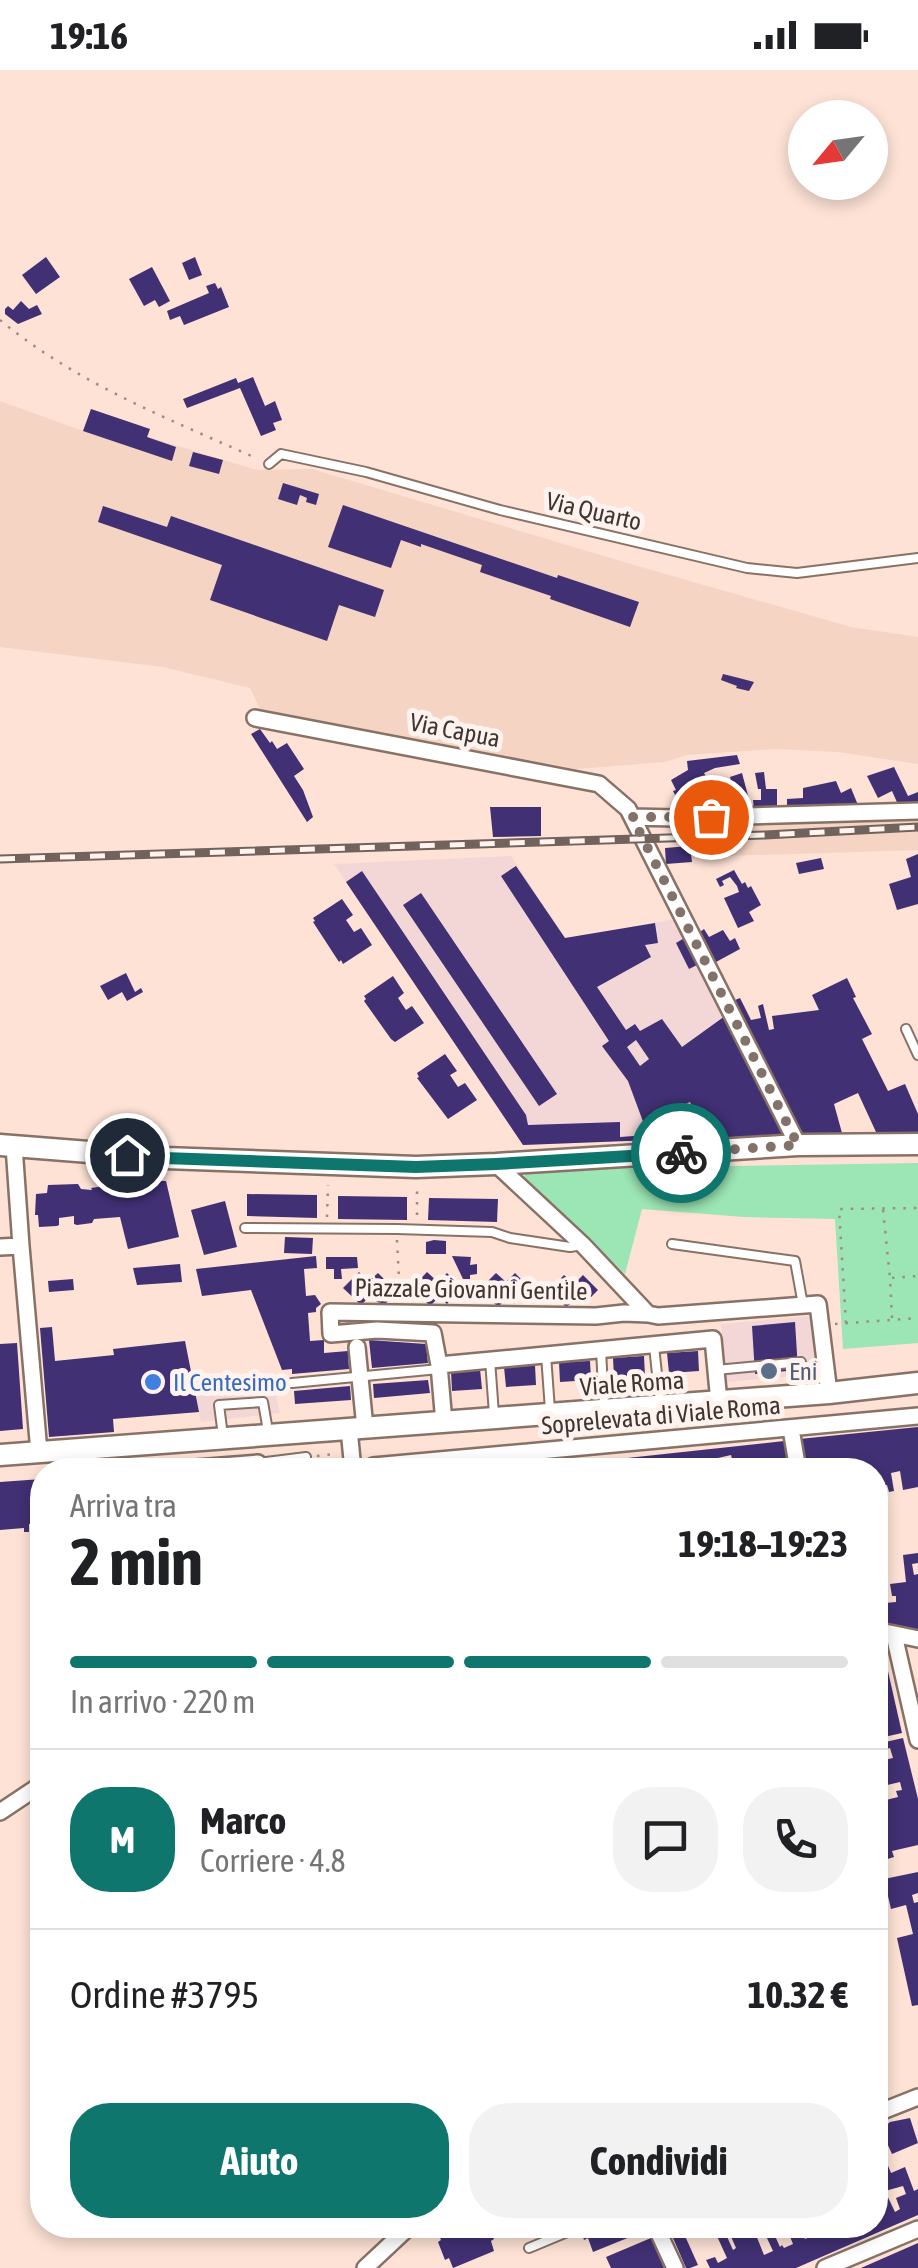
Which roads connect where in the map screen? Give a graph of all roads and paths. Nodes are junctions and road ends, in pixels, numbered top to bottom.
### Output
1 (0, 320) edge
2 (269, 464) joint
3 (918, 558) edge
4 (255, 718) dead end
5 (918, 811) edge
6 (632, 817) junction
7 (906, 1028) dead end
8 (918, 1054) edge
9 (918, 1144) edge
10 (798, 1145) junction
11 (7, 1146) edge
12 (496, 1164) junction
13 (418, 1194) dead end
14 (327, 1200) dead end
15 (883, 1208) junction
16 (918, 1208) edge
17 (245, 1228) dead end
18 (327, 1228) junction
19 (397, 1228) junction
20 (417, 1230) junction
21 (672, 1244) dead end
22 (583, 1245) junction
23 (21, 1246) junction
24 (0, 1248) edge
25 (918, 1276) edge
26 (399, 1278) dead end
27 (890, 1278) junction
28 (804, 1305) junction
29 (648, 1314) junction
30 (918, 1318) edge
31 (892, 1320) junction
32 (846, 1324) junction
33 (820, 1325) junction
34 (654, 1344) junction
35 (357, 1347) dead end
36 (600, 1350) junction
37 (546, 1355) junction
38 (490, 1360) junction
39 (825, 1360) junction
40 (801, 1362) junction
41 (439, 1367) junction
42 (716, 1370) junction
43 (360, 1377) junction
44 (292, 1383) dead end
45 (918, 1383) edge
46 (829, 1393) junction
47 (803, 1395) junction
48 (719, 1402) junction
49 (660, 1406) junction
50 (604, 1410) junction
51 (550, 1414) junction
52 (918, 1416) edge
53 (494, 1419) junction
54 (444, 1423) junction
55 (357, 1429) junction
56 (791, 1429) junction
57 (268, 1436) junction
58 (223, 1439) junction
59 (39, 1452) junction
60 (528, 1452) junction
61 (0, 1456) edge
62 (306, 1457) joint
63 (301, 1458) edge
64 (312, 1458) edge
65 (352, 1458) edge
66 (462, 1458) edge
67 (529, 1458) edge
68 (796, 1458) edge
69 (888, 1634) edge
70 (894, 1636) junction
71 (918, 1640) edge
72 (918, 1740) edge
73 (30, 1792) edge
74 (0, 1812) edge
75 (918, 2097) edge
76 (888, 2109) edge
77 (918, 2229) edge
78 (397, 2238) edge
79 (552, 2238) edge
80 (661, 2238) edge
81 (529, 2248) dead end
82 (365, 2268) edge
83 (675, 2268) edge
84 (825, 2268) edge

1 - 2 path
2 - 3 lane, Via Quarto
4 - 6 street, Via Capua
5 - 6 street
6 - 10 street, Via Capua
7 - 8 lane
9 - 10 main road
10 - 12 main road
11 - 12 main road
11 - 23 street
12 - 22 street
13 - 20 path
14 - 18 path
15 - 16 path
15 - 27 path
15 - 32 path
17 - 18 lane
18 - 19 lane
19 - 20 lane
19 - 26 path
20 - 22 lane
21 - 28 lane
22 - 29 street
23 - 24 street
23 - 59 street
25 - 27 path
27 - 31 path
28 - 29 street
28 - 33 street
29 - 41 street, Piazzale Giovanni Gentile
30 - 31 path
31 - 32 path
32 - 33 path
33 - 39 street
34 - 36 street
34 - 42 street
34 - 49 lane
35 - 43 street
36 - 37 street
36 - 50 lane
37 - 38 street
37 - 51 lane
38 - 41 street
38 - 53 lane
39 - 40 lane
39 - 46 street
40 - 42 lane
40 - 47 lane
41 - 43 lane
41 - 54 street
42 - 48 street
43 - 44 lane
43 - 55 street
45 - 46 main road, Viale Roma
46 - 47 main road, Viale Roma
47 - 48 main road, Viale Roma
48 - 49 main road, Viale Roma
49 - 50 main road, Viale Roma
50 - 51 main road, Viale Roma
51 - 53 main road, Viale Roma
52 - 56 street, Soprelevata di Viale Roma
53 - 54 main road, Viale Roma
54 - 55 main road, Viale Roma
55 - 57 main road, Viale Roma
55 - 65 street
56 - 60 street, Soprelevata di Viale Roma
56 - 68 street
57 - 58 main road, Viale Roma
57 - 58 lane
58 - 59 main road, Viale Roma
59 - 61 main road, Viale Roma
60 - 66 street, Soprelevata di Viale Roma
60 - 67 street
62 - 63 lane
62 - 64 path
69 - 70 street
70 - 71 street
70 - 72 street
73 - 74 street
75 - 76 street
77 - 84 street
78 - 82 street
79 - 81 lane
80 - 83 street

